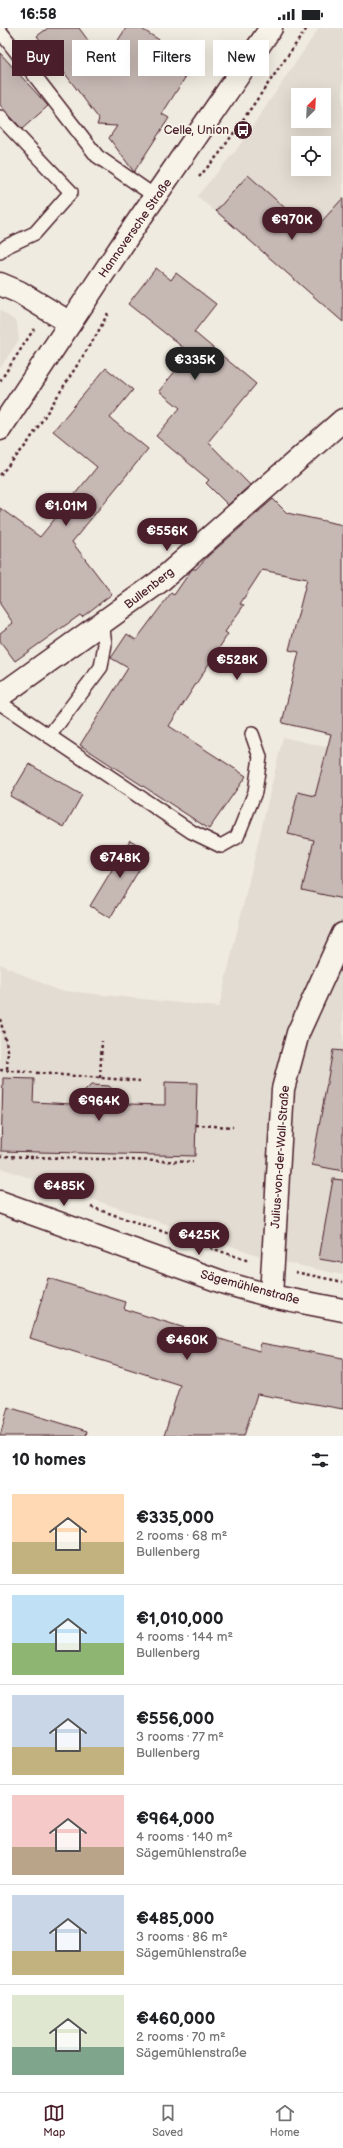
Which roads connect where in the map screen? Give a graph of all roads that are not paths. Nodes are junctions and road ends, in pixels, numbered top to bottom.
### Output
1 (271, 28) edge
2 (0, 31) edge
3 (0, 117) edge
4 (156, 197) junction
5 (0, 252) edge
6 (0, 284) edge
7 (70, 323) junction
8 (343, 420) edge
9 (0, 429) edge
10 (102, 623) junction
11 (0, 696) edge
12 (0, 703) edge
13 (252, 734) dead end
14 (49, 736) junction
15 (343, 934) edge
16 (0, 1202) edge
17 (271, 1296) junction
18 (343, 1310) edge

1 - 4 street, Hannoversche Straße
2 - 4 lane
3 - 5 lane
4 - 7 street, Hannoversche Straße
6 - 7 street
7 - 9 street, Hannoversche Straße
8 - 10 street, Bullenberg
10 - 11 street, Bullenberg
10 - 14 lane
12 - 14 lane
13 - 14 lane
15 - 17 street, Julius-von-der-Wall-Straße
16 - 17 street, Sägemühlenstraße
17 - 18 street, Sägemühlenstraße

